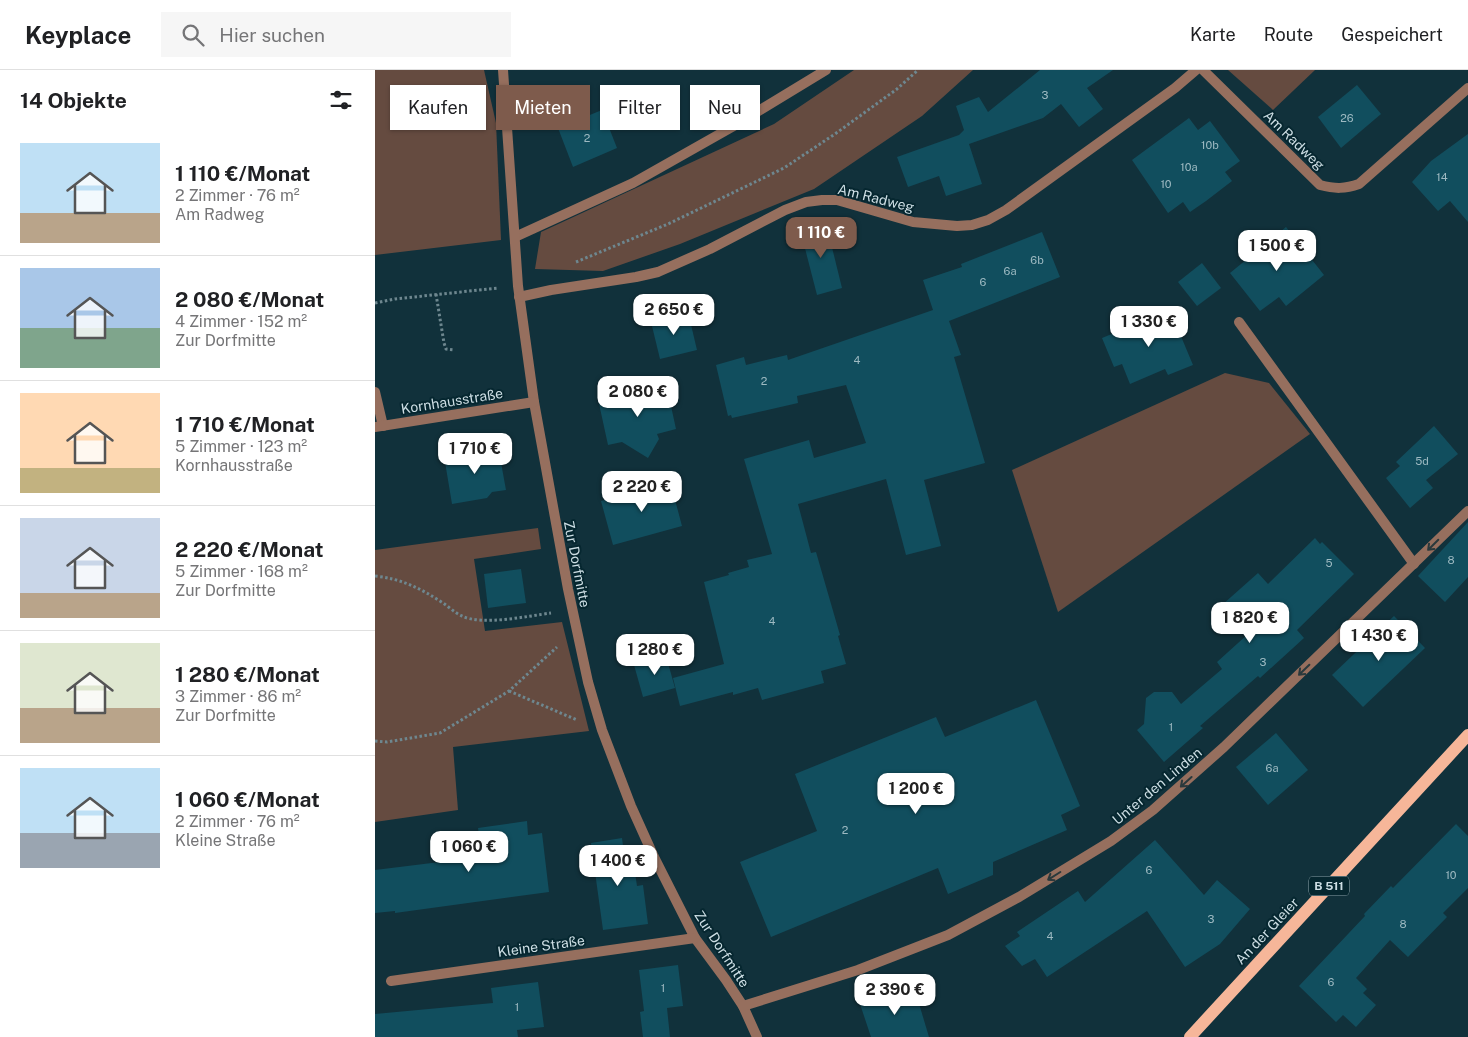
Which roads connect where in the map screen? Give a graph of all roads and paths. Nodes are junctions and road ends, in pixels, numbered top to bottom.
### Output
1 (503, 70) edge
2 (826, 70) edge
3 (918, 70) edge
4 (1196, 70) edge
5 (1203, 70) edge
6 (1468, 88) edge
7 (515, 237) junction
8 (571, 264) dead end
9 (518, 291) junction
10 (436, 294) junction
11 (375, 303) edge
12 (1239, 322) dead end
13 (454, 350) dead end
14 (375, 392) edge
15 (533, 402) junction
16 (379, 427) edge
17 (1468, 511) edge
18 (1414, 564) junction
19 (375, 576) edge
20 (572, 611) junction
21 (576, 629) junction
22 (509, 691) junction
23 (602, 730) junction
24 (1468, 736) edge
25 (375, 741) edge
26 (695, 938) junction
27 (391, 981) dead end
28 (743, 1006) junction
29 (757, 1037) edge
30 (1190, 1037) edge

1 - 7 street, Zur Dorfmitte
2 - 7 street
3 - 8 path
4 - 9 street, Am Radweg
5 - 6 street, Am Radweg
7 - 9 street, Zur Dorfmitte
9 - 10 path
9 - 15 street, Zur Dorfmitte
10 - 11 path
10 - 13 path
12 - 18 street
14 - 16 street
15 - 16 street, Kornhausstraße
15 - 20 street, Zur Dorfmitte
17 -> 18 street, Unter den Linden
18 -> 28 street, Unter den Linden
19 - 20 path
20 - 21 street, Zur Dorfmitte
21 - 22 path
21 - 23 street, Zur Dorfmitte
22 - 23 path
22 - 25 path
23 - 26 street, Zur Dorfmitte
24 - 30 main road, An der Gleier / B 511
26 - 27 street, Kleine Straße
26 - 28 street, Zur Dorfmitte
28 - 29 street, Zur Dorfmitte

